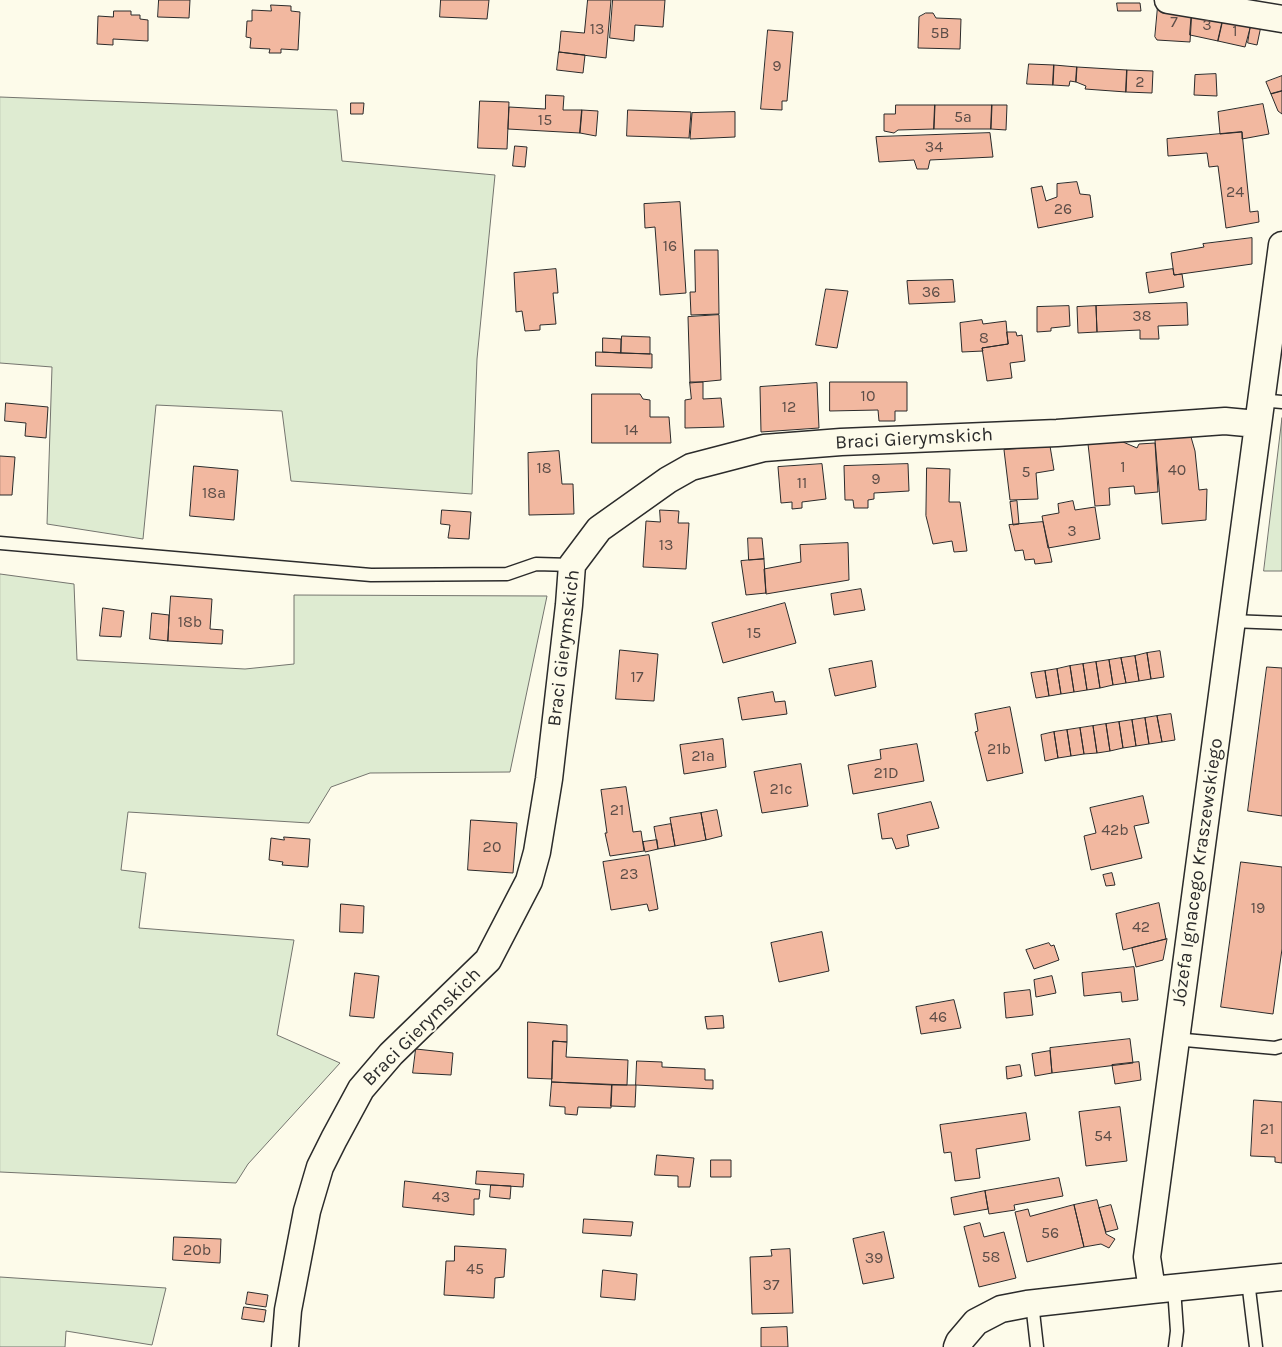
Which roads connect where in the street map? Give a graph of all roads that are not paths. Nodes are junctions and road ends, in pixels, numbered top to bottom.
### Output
1 (1168, 0) edge
2 (1282, 19) edge
3 (1282, 245) edge
4 (1277, 316) edge
5 (1266, 409) edge
6 (0, 543) edge
7 (572, 565) junction
8 (1231, 621) junction
9 (1282, 623) edge
10 (1174, 1039) junction
11 (1282, 1046) edge
12 (1282, 1277) edge
13 (1248, 1281) junction
14 (1163, 1289) junction
15 (1032, 1303) junction
16 (285, 1347) edge
17 (957, 1347) edge
18 (1037, 1347) edge
19 (1175, 1347) edge
20 (1256, 1347) edge

1 - 2 street
3 - 4 street, Józefa Ignacego Kraszewskiego
4 - 5 street, Józefa Ignacego Kraszewskiego
5 - 7 street, Braci Gierymskich
5 - 8 street, Józefa Ignacego Kraszewskiego
6 - 7 lane
7 - 16 street, Braci Gierymskich
8 - 9 lane
8 - 10 street, Józefa Ignacego Kraszewskiego
10 - 11 lane
10 - 14 street, Józefa Ignacego Kraszewskiego
12 - 13 street
13 - 14 street
13 - 20 lane
14 - 15 street
14 - 19 lane
15 - 17 street
15 - 18 lane

